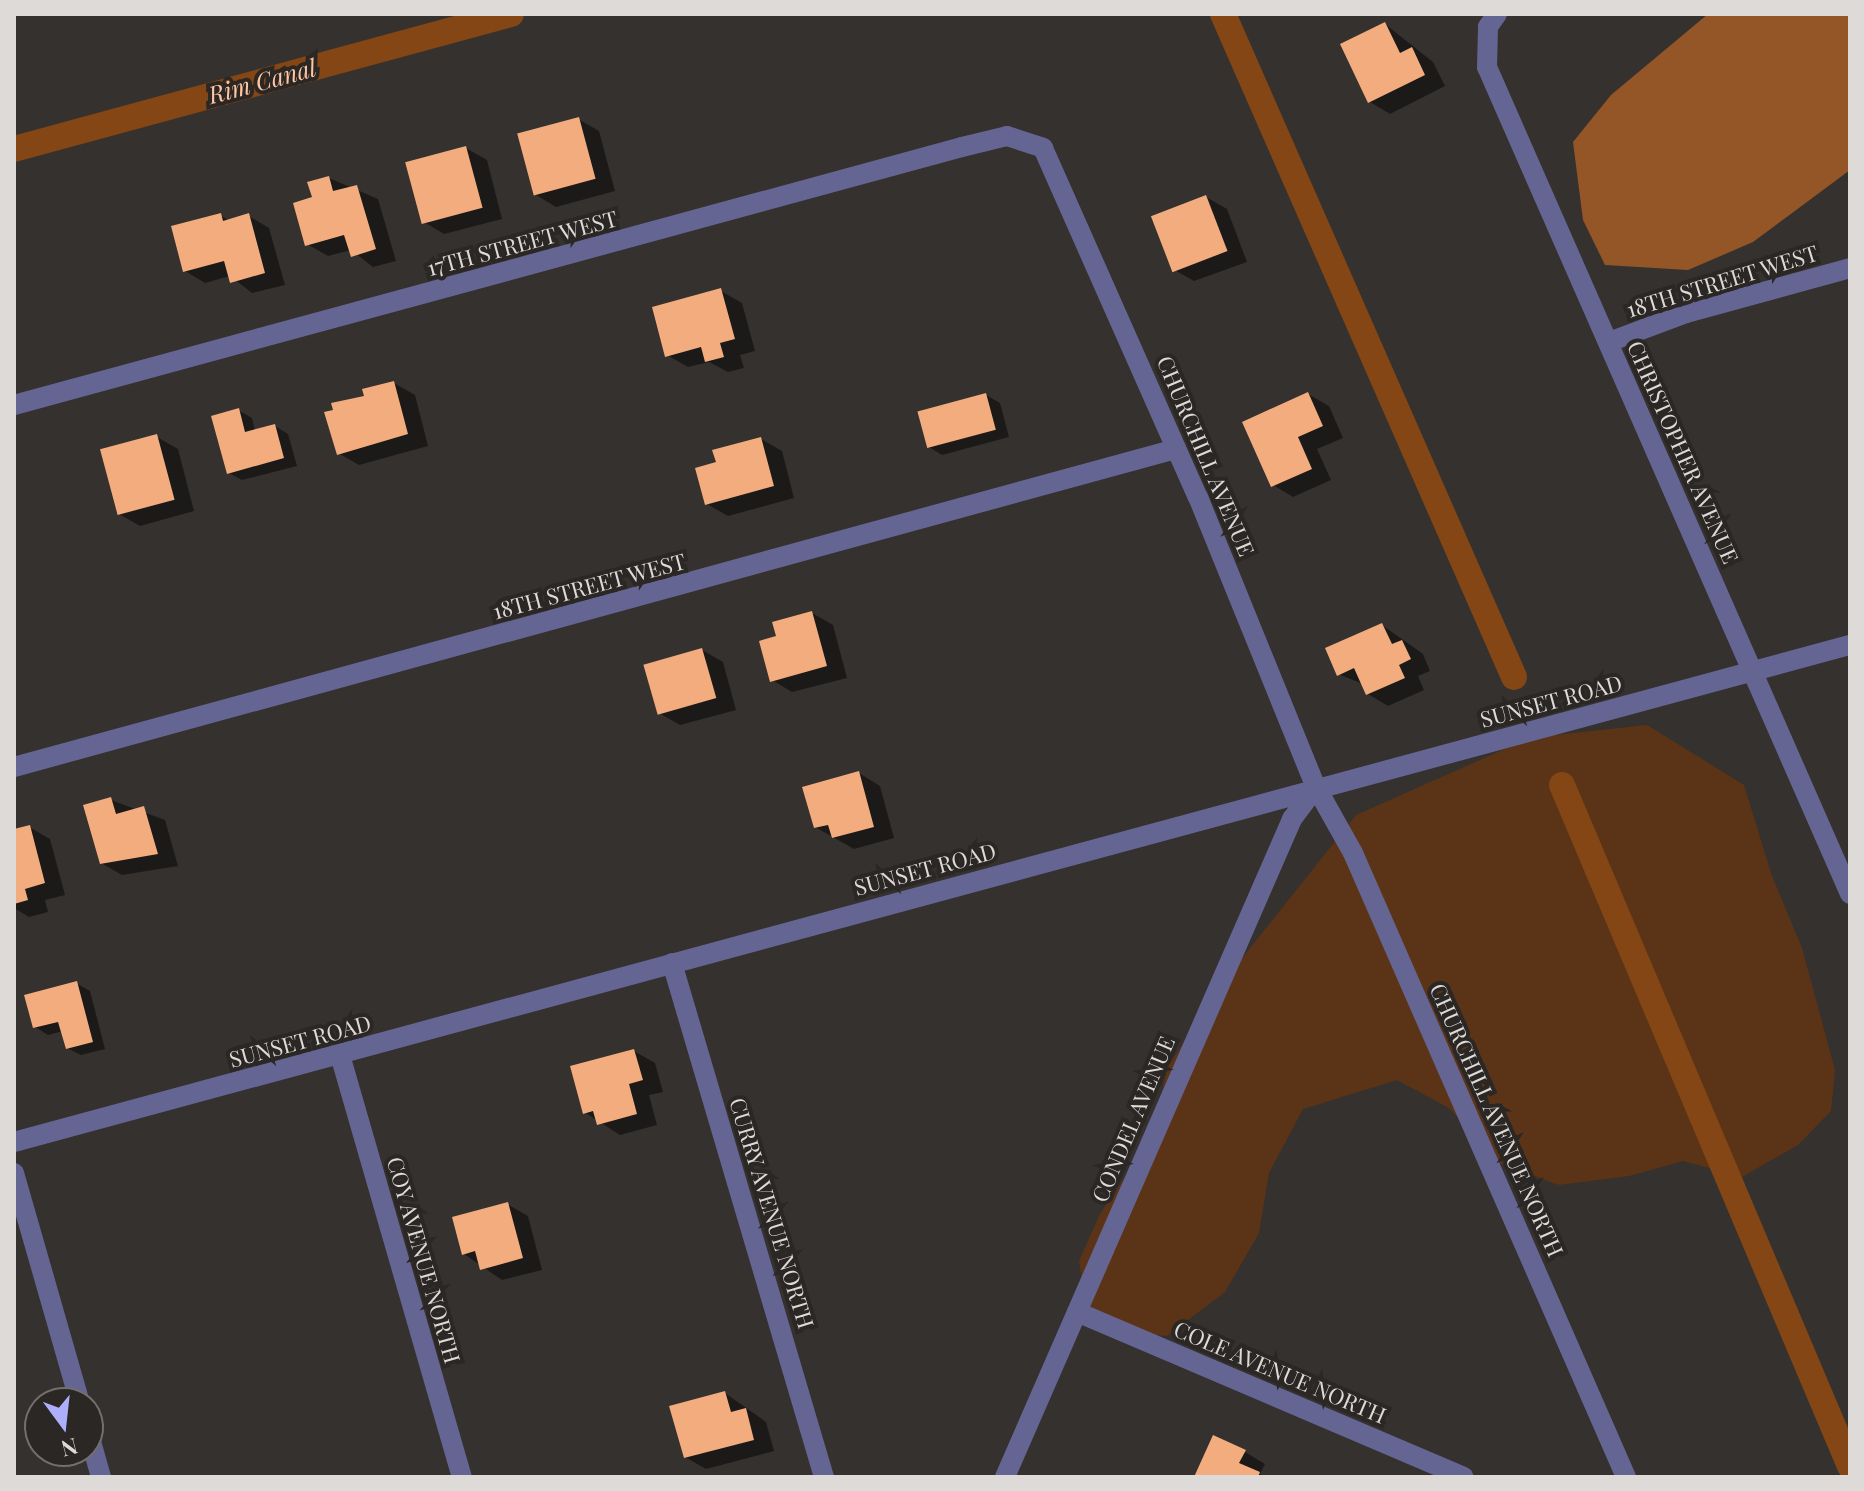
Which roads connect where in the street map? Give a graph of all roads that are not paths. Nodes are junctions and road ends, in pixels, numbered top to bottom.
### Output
1 (1492, 20) edge
2 (1043, 148) joint
3 (1850, 268) edge
4 (1609, 342) junction
5 (14, 405) edge
6 (1176, 449) junction
7 (1850, 645) edge
8 (1753, 672) junction
9 (14, 767) edge
10 (1316, 787) junction
11 (1850, 894) edge
12 (672, 963) junction
13 (340, 1055) junction
14 (14, 1142) edge
15 (14, 1173) edge
16 (1077, 1312) junction
17 (75, 1387) edge
18 (462, 1477) edge
19 (824, 1477) edge
20 (1005, 1477) edge
21 (1463, 1477) edge
22 (1626, 1477) edge

1 - 4 street, CHRISTOPHER AVENUE
2 - 5 street, 17TH STREET WEST
2 - 6 street, CHURCHILL AVENUE
3 - 4 street, 18TH STREET WEST
4 - 8 street, CHRISTOPHER AVENUE
6 - 9 street, 18TH STREET WEST
6 - 10 street, CHURCHILL AVENUE
7 - 8 street, SUNSET ROAD
8 - 10 street, SUNSET ROAD
8 - 11 street, CHRISTOPHER AVENUE
10 - 12 street, SUNSET ROAD
10 - 16 street, CONDEL AVENUE
10 - 22 street, CHURCHILL AVENUE NORTH
12 - 13 street, SUNSET ROAD
12 - 19 street, CURRY AVENUE NORTH
13 - 14 street, SUNSET ROAD
13 - 18 street, COY AVENUE NORTH
15 - 17 street
16 - 20 street, CONDEL AVENUE
16 - 21 street, COLE AVENUE NORTH

